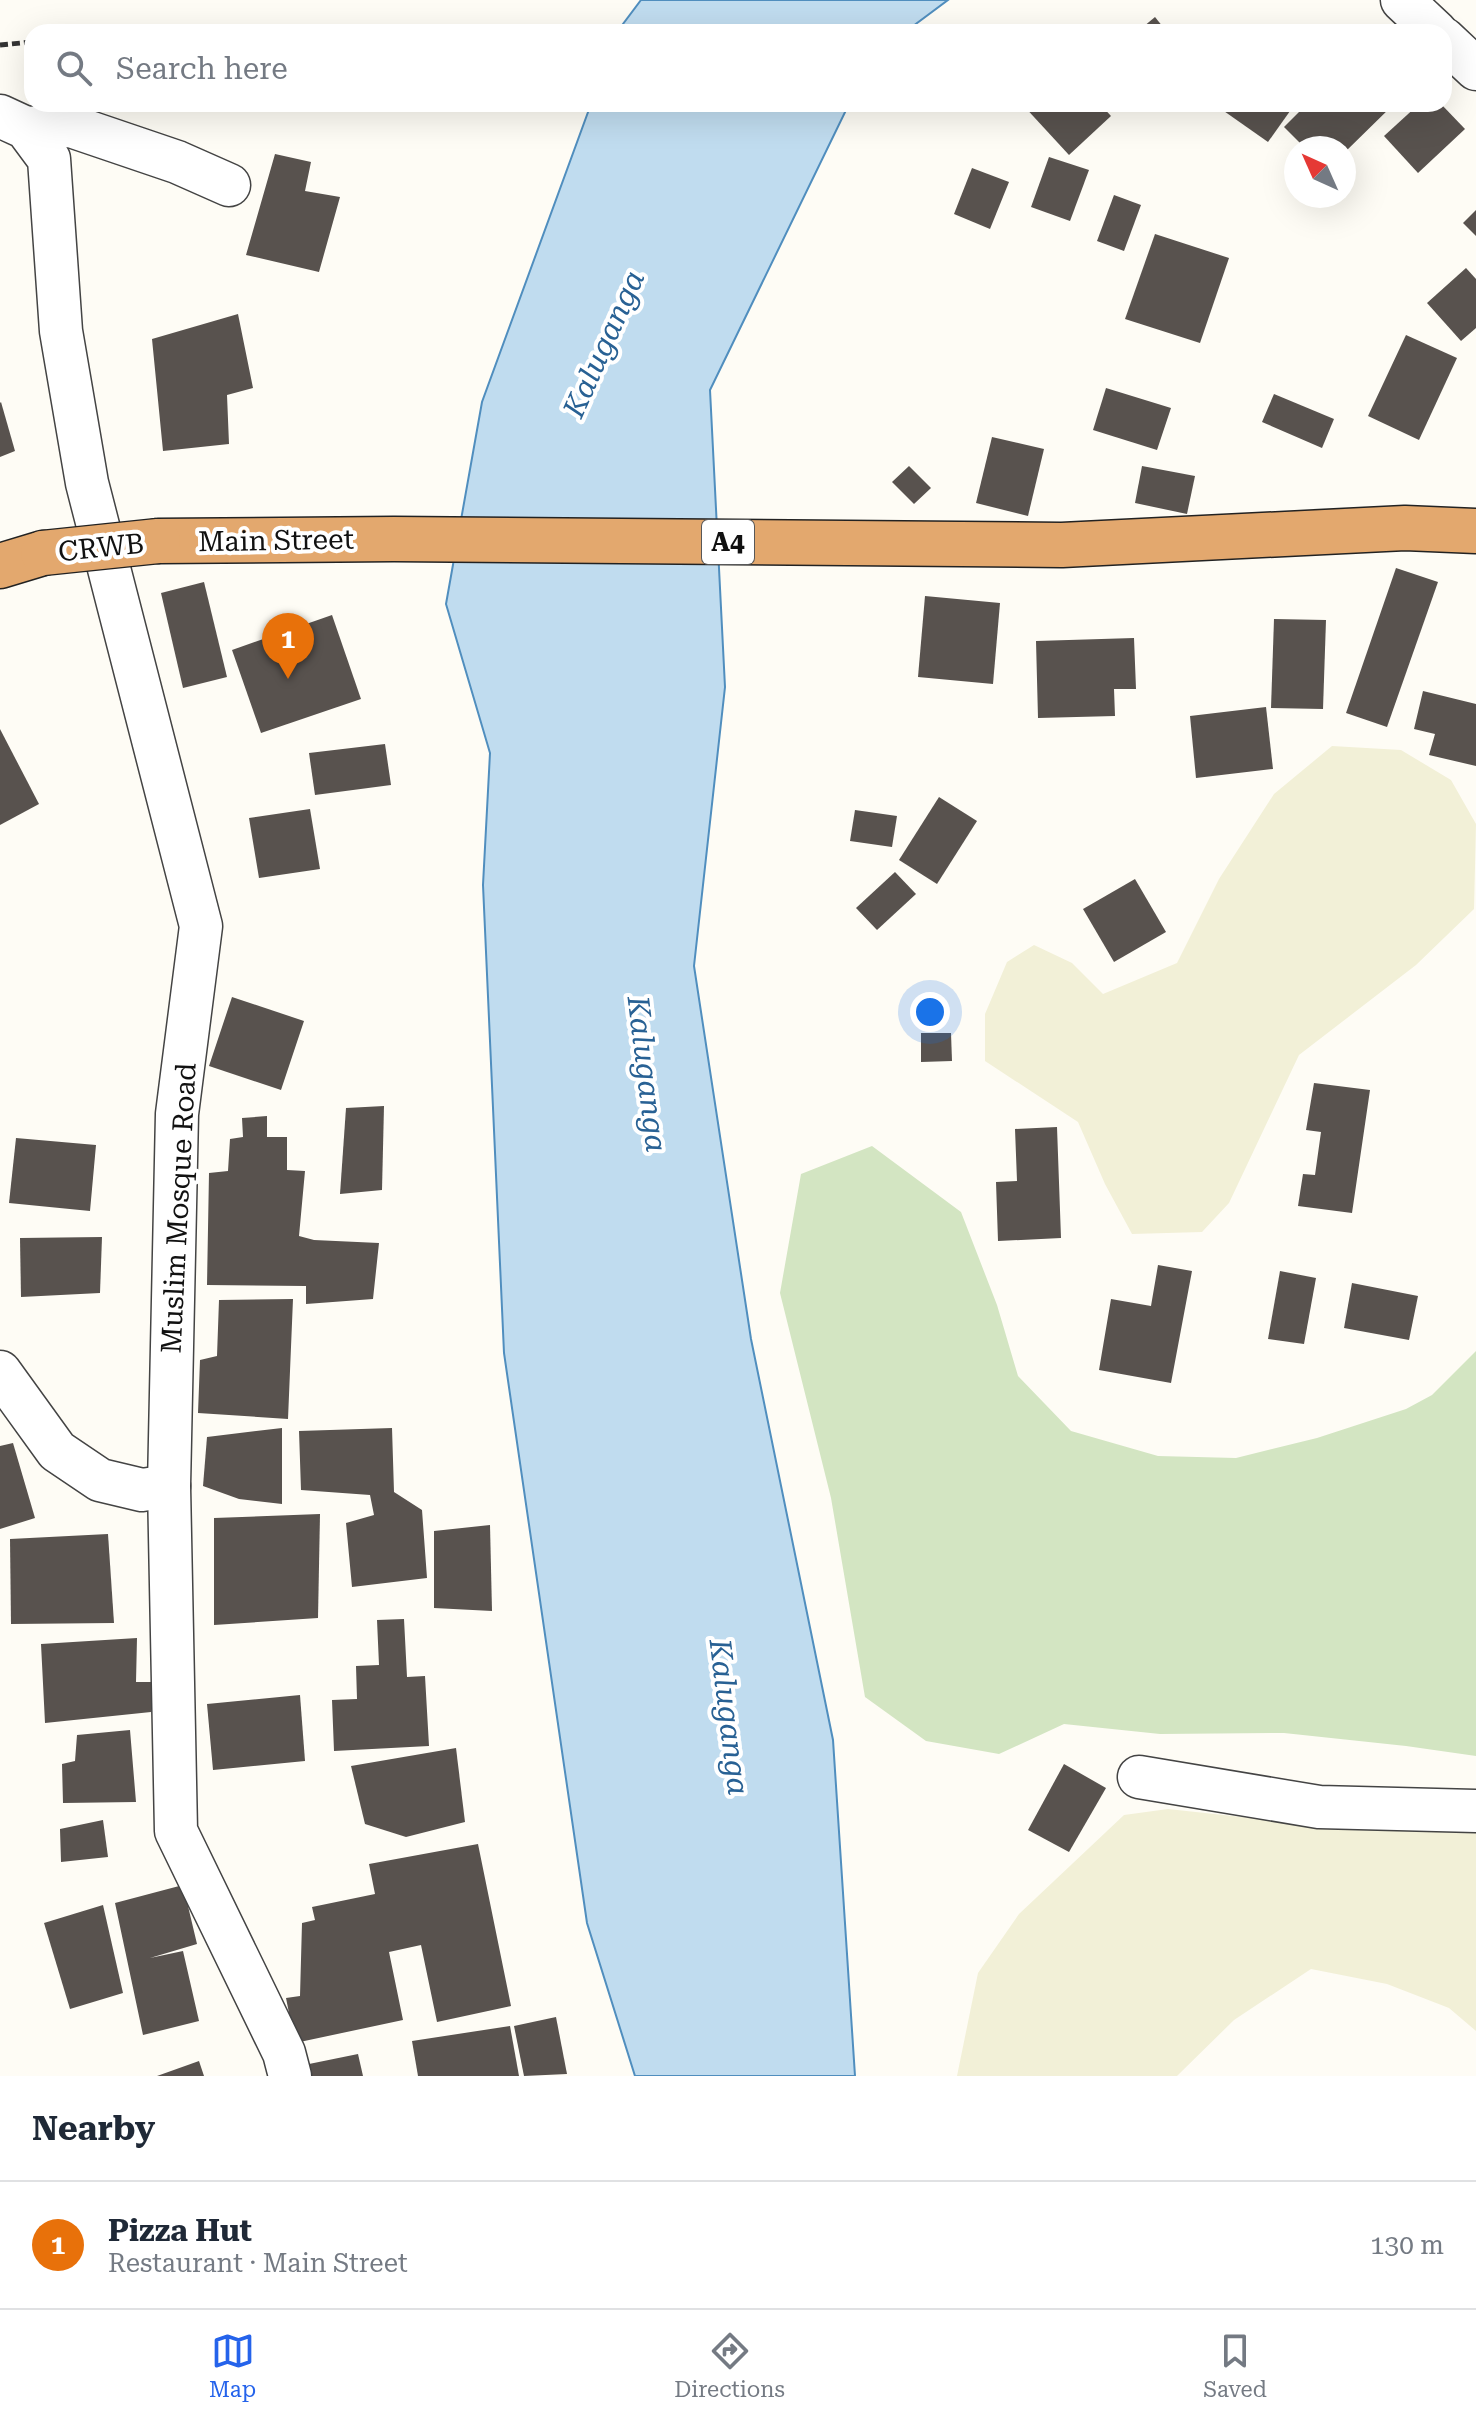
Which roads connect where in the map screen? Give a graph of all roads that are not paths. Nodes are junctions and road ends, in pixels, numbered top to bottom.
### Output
1 (1402, 0) edge
2 (1428, 24) edge
3 (1452, 46) edge
4 (1476, 69) edge
5 (13, 122) edge
6 (229, 185) dead end
7 (1476, 531) edge
8 (158, 541) joint
9 (0, 566) edge
10 (0, 1372) edge
11 (169, 1486) junction
12 (1139, 1777) dead end
13 (1476, 1811) edge
14 (290, 2076) edge

1 - 2 street
3 - 4 street
5 - 6 street
5 - 11 street, Muslim Mosque Road
7 - 8 highway, Main Street / A4
8 - 9 highway, CRWB / A4, bridge
10 - 11 street
11 - 14 street, Muslim Mosque Road
12 - 13 street

